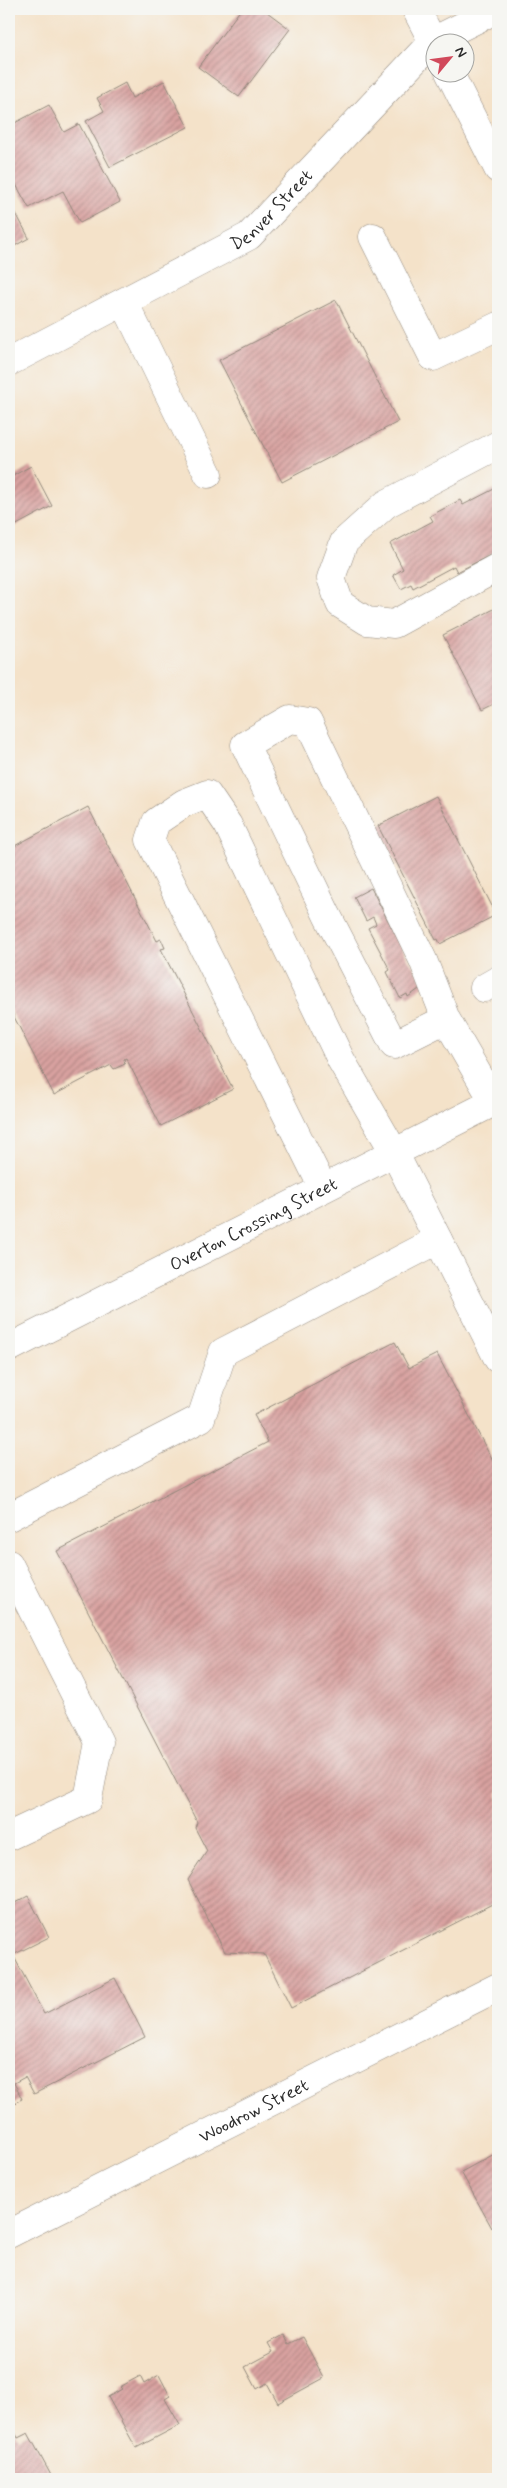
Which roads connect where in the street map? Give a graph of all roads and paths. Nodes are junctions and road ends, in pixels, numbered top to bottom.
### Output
1 (416, 9) edge
2 (497, 9) edge
3 (428, 32) edge
4 (454, 32) edge
5 (424, 53) edge
6 (454, 82) edge
7 (498, 169) edge
8 (373, 237) dead end
9 (124, 302) junction
10 (498, 326) edge
11 (9, 362) edge
12 (498, 445) edge
13 (208, 474) dead end
14 (498, 567) edge
15 (446, 1019) junction
16 (496, 1101) edge
17 (394, 1152) junction
18 (322, 1188) junction
19 (438, 1240) junction
20 (9, 1348) edge
21 (498, 1359) edge
22 (9, 1518) edge
23 (9, 1564) edge
24 (9, 1836) edge
25 (498, 1987) edge
26 (9, 2234) edge

1 - 3 street
2 - 4 street, Denver Street
5 - 9 street, Denver Street
6 - 7 street
8 - 10 street
9 - 11 street, Denver Street
9 - 13 street
12 - 14 street
15 - 15 street
15 - 16 street
16 - 17 street, Overton Crossing Street
17 - 18 street, Overton Crossing Street
17 - 18 street
17 - 19 street
18 - 20 street, Overton Crossing Street
19 - 21 street
19 - 22 street
23 - 24 street
25 - 26 street, Woodrow Street

